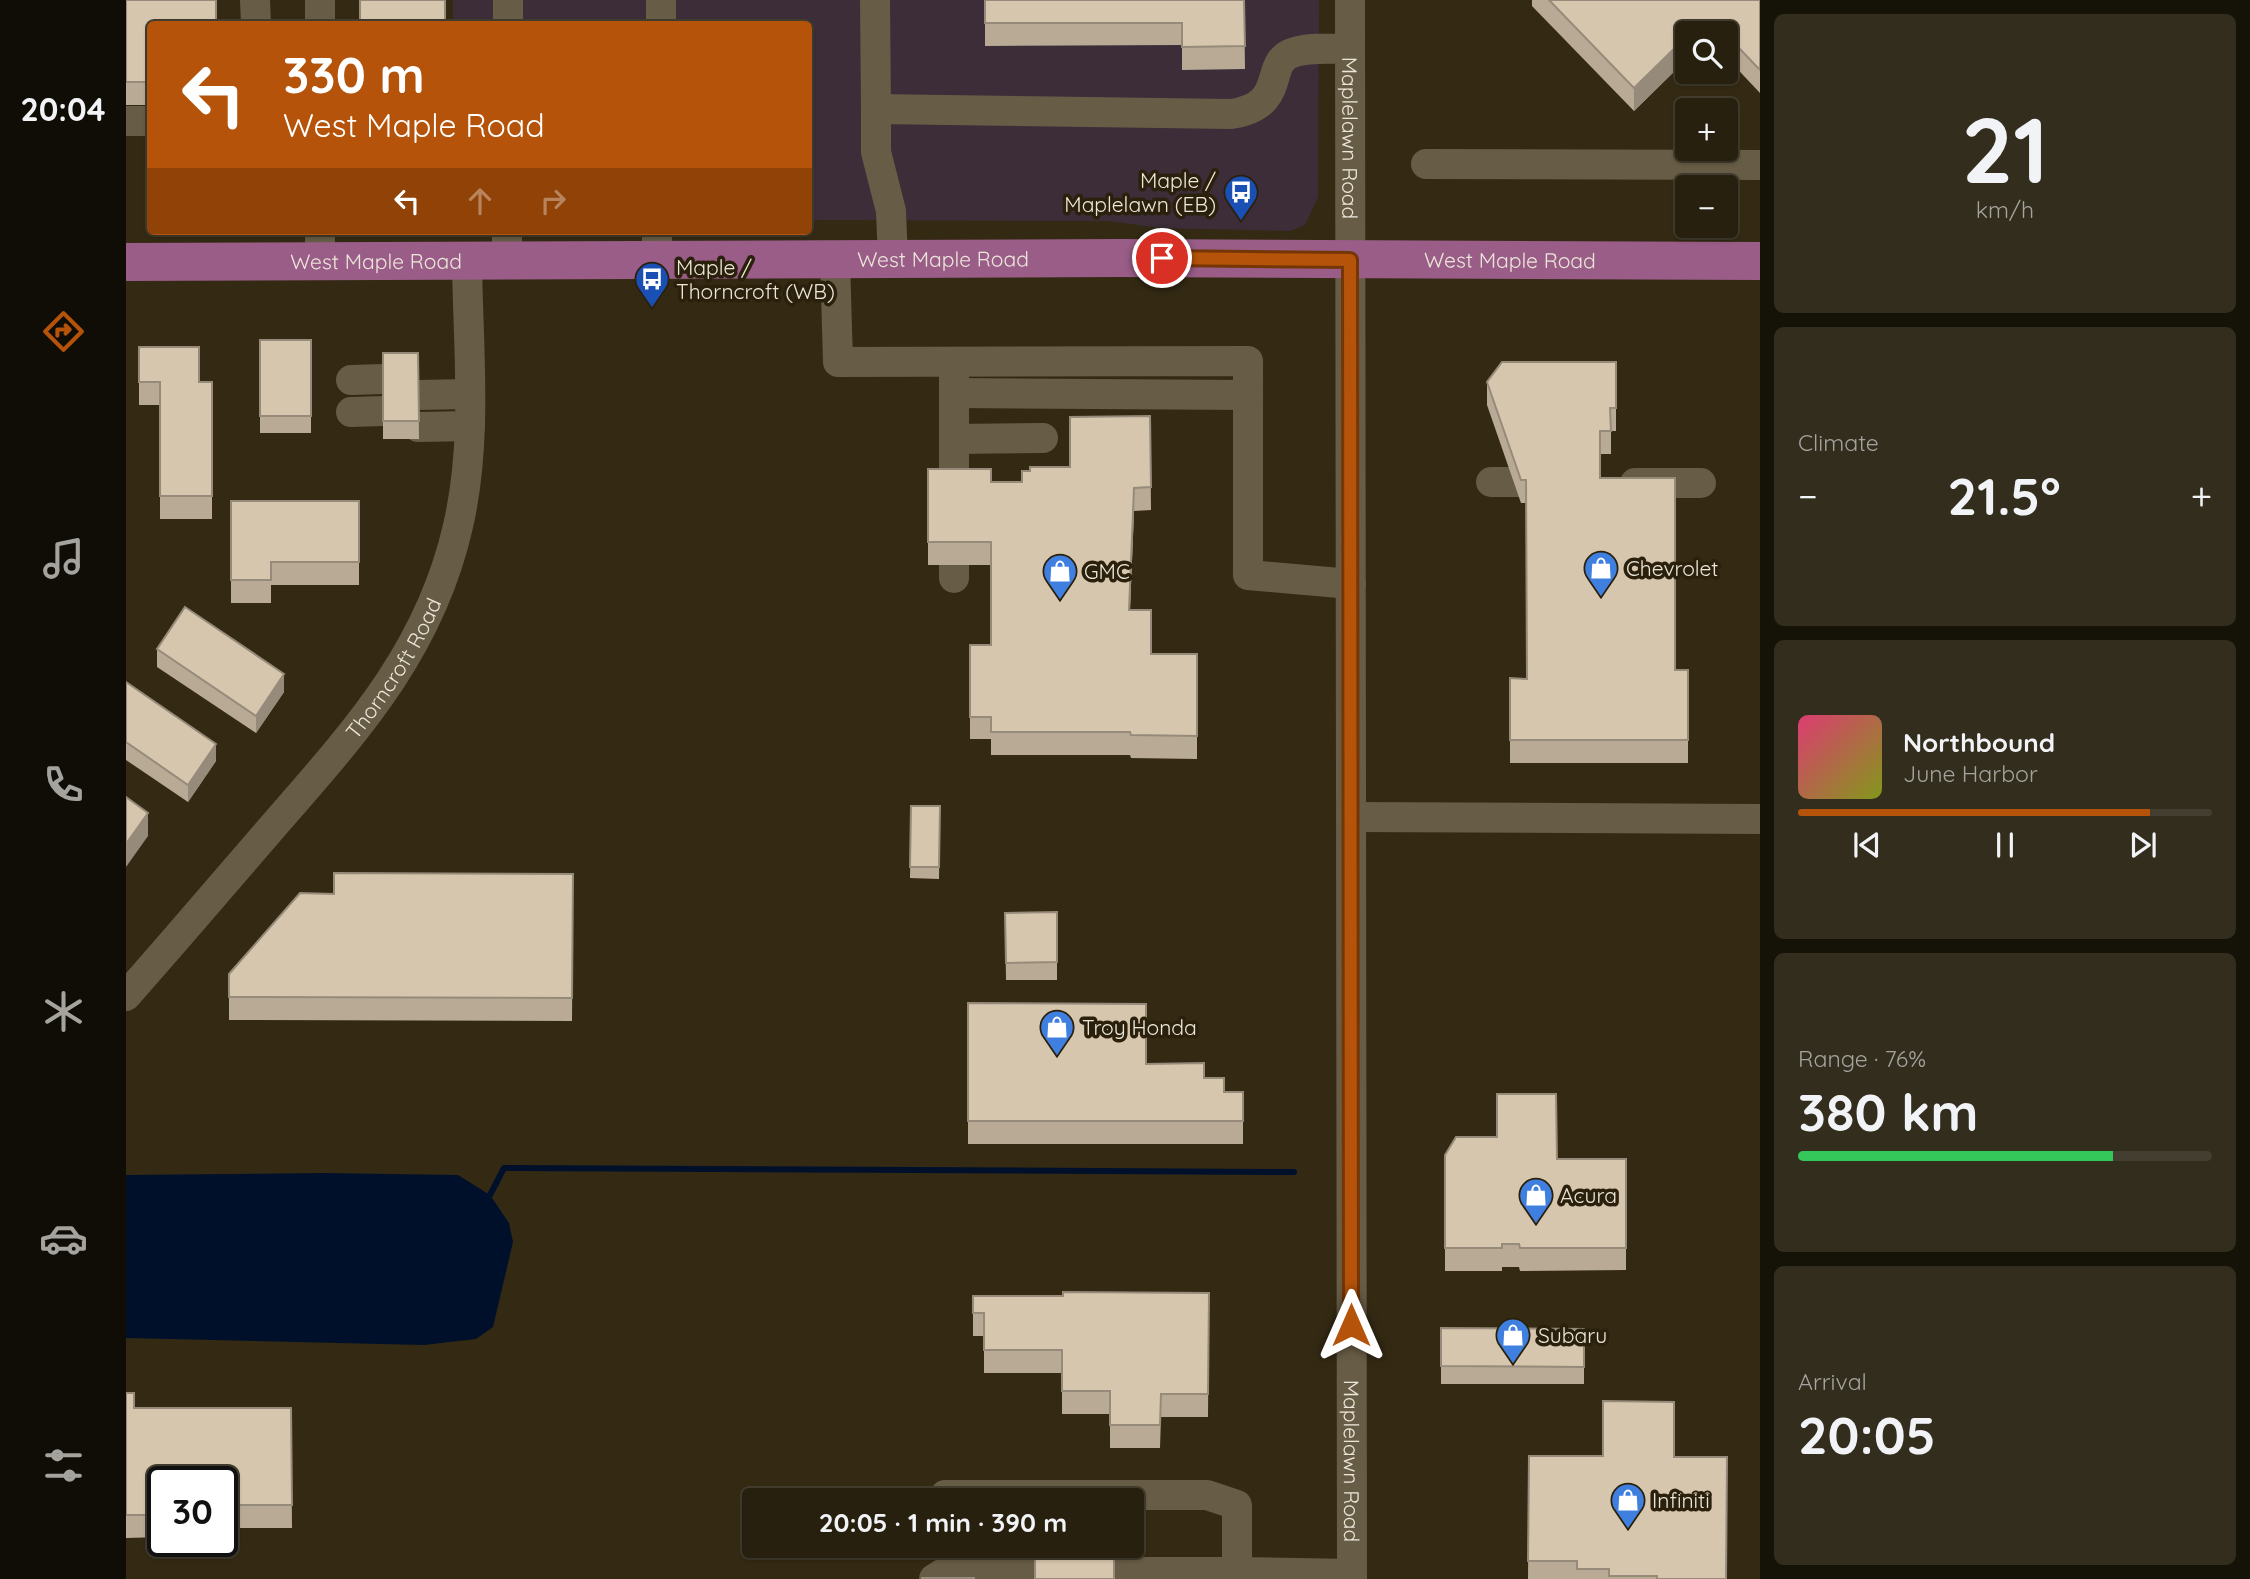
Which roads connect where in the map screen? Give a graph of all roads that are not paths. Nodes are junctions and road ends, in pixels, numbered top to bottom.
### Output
1 (255, 0) edge
2 (320, 0) edge
3 (508, 0) edge
4 (662, 0) edge
5 (874, 0) edge
6 (1350, 0) edge
7 (256, 21) edge
8 (320, 21) edge
9 (508, 21) edge
10 (661, 21) edge
11 (1349, 49) junction
12 (876, 109) junction
13 (126, 121) edge
14 (147, 121) edge
15 (1426, 164) dead end
16 (1760, 165) edge
17 (320, 246) edge
18 (507, 246) edge
19 (657, 246) edge
20 (835, 260) junction
21 (893, 260) junction
22 (1350, 260) junction
23 (1760, 261) edge
24 (126, 262) edge
25 (467, 262) junction
26 (954, 362) junction
27 (954, 393) junction
28 (1248, 395) junction
29 (469, 402) junction
30 (383, 403) joint
31 (1043, 438) dead end
32 (954, 439) junction
33 (1491, 482) dead end
34 (1701, 483) dead end
35 (954, 492) edge
36 (1351, 584) junction
37 (1351, 817) junction
38 (1760, 819) edge
39 (127, 993) edge
40 (1144, 1495) edge
41 (941, 1565) edge
42 (1237, 1576) edge
43 (1352, 1576) edge

1 - 7 street
2 - 8 street
3 - 9 street
4 - 10 street
5 - 12 street
6 - 11 street, Maplelawn Road
11 - 12 street
11 - 22 street, Maplelawn Road
12 - 21 street
13 - 14 street
15 - 16 street
17 - 24 main road, West Maple Road
17 - 25 main road, West Maple Road
18 - 19 main road, West Maple Road
18 - 25 main road, West Maple Road
19 - 20 main road, West Maple Road
20 - 21 main road, West Maple Road
20 - 26 street
21 - 22 main road, West Maple Road
22 - 23 main road, West Maple Road
22 - 36 street, Maplelawn Road
25 - 29 street, Thorncroft Road
26 - 27 street
26 - 28 street
27 - 28 street
27 - 32 street
28 - 36 street
29 - 29 street
29 - 39 street, Thorncroft Road
30 - 30 street
31 - 32 street
32 - 35 street
33 - 34 street
36 - 37 street, Maplelawn Road
37 - 38 street
37 - 43 street, Maplelawn Road
40 - 42 street
41 - 42 street
42 - 43 street

